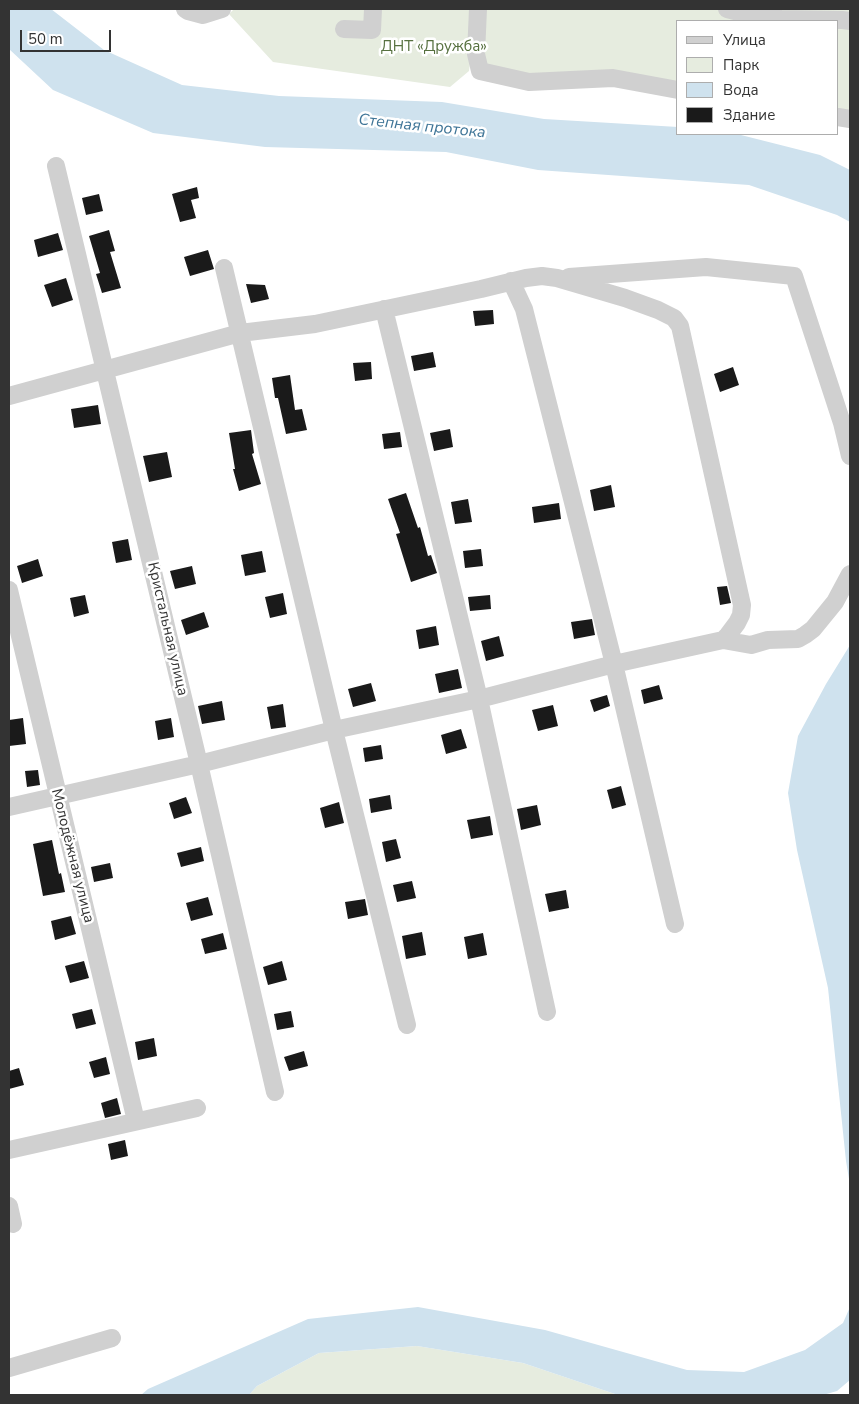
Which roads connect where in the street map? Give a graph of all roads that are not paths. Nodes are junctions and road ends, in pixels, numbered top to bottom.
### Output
1 (184, 9) edge
2 (222, 9) edge
3 (373, 9) edge
4 (478, 9) edge
5 (727, 9) edge
6 (845, 17) edge
7 (344, 29) dead end
8 (676, 90) edge
9 (56, 166) dead end
10 (224, 268) dead end
11 (557, 278) junction
12 (511, 281) junction
13 (384, 309) junction
14 (240, 333) junction
15 (106, 371) junction
16 (9, 396) edge
17 (850, 456) edge
18 (850, 574) edge
19 (9, 590) edge
20 (722, 640) junction
21 (614, 664) junction
22 (479, 699) junction
23 (334, 730) junction
24 (199, 764) junction
25 (57, 795) junction
26 (9, 807) edge
27 (675, 924) dead end
28 (547, 1012) dead end
29 (407, 1025) dead end
30 (275, 1092) dead end
31 (197, 1108) dead end
32 (136, 1121) junction
33 (9, 1150) edge
34 (9, 1206) edge
35 (13, 1224) dead end
36 (112, 1338) dead end
37 (9, 1368) edge

1 - 2 street
3 - 7 street
4 - 8 street
5 - 6 street
9 - 15 street, Кристальная улица
10 - 14 street
11 - 12 street
11 - 17 street
11 - 20 street
12 - 13 street
12 - 21 street
13 - 14 street
13 - 22 street
14 - 15 street
14 - 23 street
15 - 16 street
15 - 24 street, Кристальная улица
18 - 20 street
19 - 25 street, Молодёжная улица
20 - 21 street
21 - 22 street
21 - 27 street
22 - 23 street
22 - 28 street
23 - 24 street
23 - 29 street
24 - 25 street
24 - 30 street, Кристальная улица
25 - 26 street
25 - 32 street, Молодёжная улица
31 - 32 street
32 - 33 street
34 - 35 street
36 - 37 street

